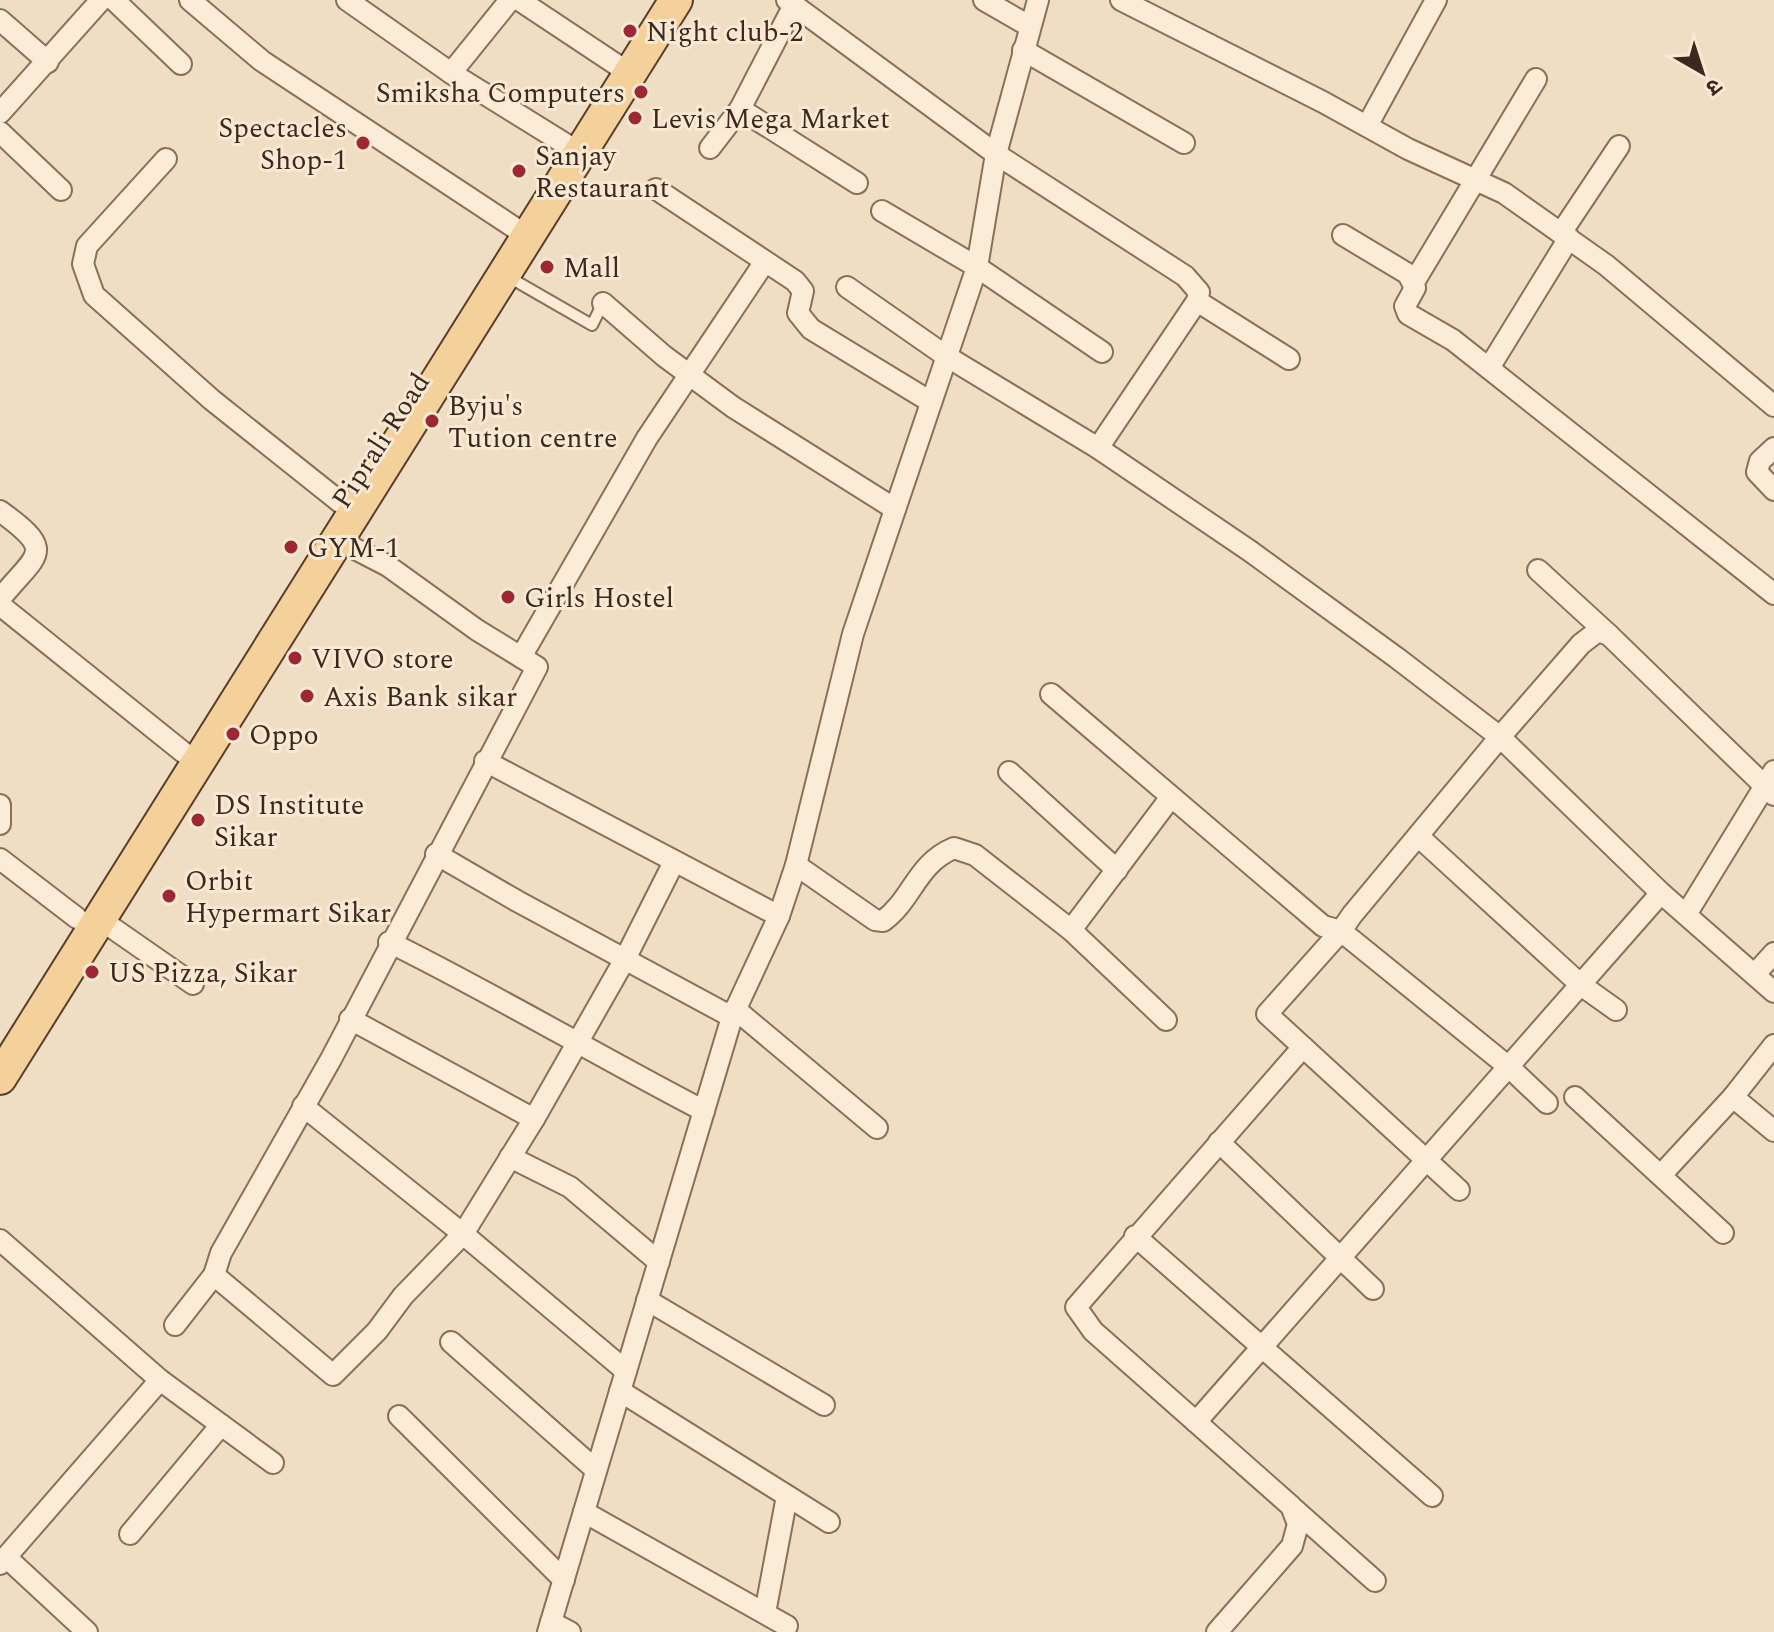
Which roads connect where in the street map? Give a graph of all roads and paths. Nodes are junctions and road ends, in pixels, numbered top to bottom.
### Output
1 (101, 0) edge
2 (114, 0) edge
3 (190, 0) edge
4 (347, 0) edge
5 (510, 0) edge
6 (519, 0) edge
7 (657, 0) edge
8 (676, 0) edge
9 (984, 0) edge
10 (1038, 0) edge
11 (1121, 0) edge
12 (1436, 0) edge
13 (790, 3) edge
14 (0, 20) edge
15 (1029, 26) junction
16 (1023, 50) junction
17 (48, 62) junction
18 (181, 64) dead end
19 (617, 65) junction
20 (451, 73) junction
21 (1536, 79) dead end
22 (740, 109) junction
23 (0, 113) edge
24 (1367, 126) junction
25 (0, 132) edge
26 (1184, 143) dead end
27 (567, 145) junction
28 (1619, 146) dead end
29 (710, 148) dead end
30 (996, 154) junction
31 (166, 159) dead end
32 (1476, 180) junction
33 (857, 183) dead end
34 (656, 189) dead end
35 (61, 190) dead end
36 (882, 211) dead end
37 (515, 228) junction
38 (1343, 235) dead end
39 (1565, 235) junction
40 (764, 263) junction
41 (977, 267) junction
42 (505, 275) junction
43 (1414, 282) junction
44 (847, 287) dead end
45 (1197, 301) junction
46 (603, 303) joint
47 (1102, 352) dead end
48 (946, 356) junction
49 (1289, 359) dead end
50 (1489, 368) junction
51 (688, 374) junction
52 (931, 402) junction
53 (1774, 406) edge
54 (1098, 448) junction
55 (1774, 448) edge
56 (1774, 490) edge
57 (340, 502) junction
58 (895, 509) junction
59 (0, 511) edge
60 (338, 540) junction
61 (1538, 570) dead end
62 (1774, 594) edge
63 (0, 602) edge
64 (1609, 635) junction
65 (521, 657) junction
66 (1051, 694) dead end
67 (1500, 737) junction
68 (183, 752) junction
69 (485, 761) junction
70 (1009, 772) dead end
71 (1771, 784) edge
72 (1171, 797) junction
73 (0, 805) edge
74 (0, 824) edge
75 (1418, 836) junction
76 (436, 854) junction
77 (0, 859) edge
78 (674, 862) junction
79 (796, 865) junction
80 (1117, 870) junction
81 (1661, 893) junction
82 (1687, 913) junction
83 (779, 916) junction
84 (89, 919) junction
85 (1071, 930) junction
86 (1341, 931) junction
87 (389, 942) junction
88 (1774, 953) edge
89 (625, 959) junction
90 (1755, 974) junction
91 (193, 984) dead end
92 (1581, 985) junction
93 (1774, 992) edge
94 (1616, 1010) dead end
95 (734, 1013) junction
96 (350, 1019) junction
97 (1166, 1020) dead end
98 (0, 1042) edge
99 (577, 1044) junction
100 (1774, 1045) edge
101 (1303, 1047) junction
102 (1510, 1068) junction
103 (0, 1078) edge
104 (1575, 1097) dead end
105 (1733, 1097) junction
106 (1547, 1103) dead end
107 (303, 1106) junction
108 (704, 1111) junction
109 (534, 1119) junction
110 (877, 1128) dead end
111 (1774, 1131) edge
112 (1219, 1142) junction
113 (510, 1157) junction
114 (1427, 1160) junction
115 (1661, 1175) junction
116 (1459, 1190) dead end
117 (1723, 1233) dead end
118 (463, 1234) junction
119 (1135, 1236) junction
120 (0, 1240) edge
121 (1343, 1257) junction
122 (659, 1262) junction
123 (214, 1275) junction
124 (1373, 1289) dead end
125 (647, 1300) junction
126 (175, 1325) dead end
127 (451, 1342) dead end
128 (1261, 1345) junction
129 (160, 1380) junction
130 (623, 1381) junction
131 (824, 1405) dead end
132 (399, 1416) dead end
133 (1196, 1422) junction
134 (221, 1425) junction
135 (273, 1463) dead end
136 (596, 1470) junction
137 (787, 1496) junction
138 (1432, 1496) dead end
139 (1291, 1506) junction
140 (584, 1512) junction
141 (829, 1522) dead end
142 (130, 1534) dead end
143 (3, 1561) edge
144 (564, 1580) junction
145 (1375, 1581) dead end
146 (765, 1613) junction
147 (787, 1626) dead end
148 (550, 1627) edge
149 (87, 1632) edge
150 (570, 1632) edge
151 (1217, 1632) edge

1 - 17 street
2 - 18 street
3 - 37 street
4 - 20 street
5 - 20 street
6 - 19 street
7 - 19 main road, Piprali Road
8 - 42 main road
9 - 15 street
10 - 15 street
11 - 24 street
12 - 24 street
13 - 22 street
13 - 30 street
14 - 17 street
15 - 16 street
16 - 26 street
16 - 30 street
17 - 23 street
19 - 27 main road, Piprali Road
20 - 27 street
21 - 32 street
22 - 29 street
22 - 33 street
24 - 32 street
25 - 35 street
27 - 37 main road, Piprali Road
28 - 39 street
30 - 41 street
30 - 45 street
31 - 57 street
32 - 39 street
32 - 43 street
34 - 40 street
36 - 41 street
37 - 57 main road, Piprali Road
38 - 43 street
39 - 50 street
39 - 53 street
40 - 51 street
40 - 52 street
41 - 47 street
41 - 48 street
42 - 46 lane
42 - 60 main road
43 - 50 street
44 - 48 street
45 - 49 street
45 - 54 street
46 - 51 street
48 - 52 street
48 - 54 street
50 - 62 street
51 - 58 street
51 - 65 street
52 - 58 street
54 - 67 street
55 - 56 street
57 - 68 main road, Piprali Road
58 - 79 street
59 - 63 street
60 - 65 street
60 - 84 main road
61 - 64 street
63 - 68 street
64 - 67 street
64 - 71 street
65 - 69 street
66 - 72 street
67 - 75 street
67 - 81 street
68 - 84 main road, Piprali Road
69 - 76 street
69 - 78 street
70 - 80 street
71 - 82 street
72 - 80 street
72 - 86 street
73 - 74 street
75 - 86 street
75 - 92 street
76 - 87 street
76 - 89 street
77 - 84 street
78 - 83 street
78 - 89 street
79 - 83 street
79 - 85 street
80 - 85 street
81 - 82 street
81 - 92 street
82 - 90 street
83 - 95 street
84 - 91 street
84 - 98 main road, Piprali Road
84 - 103 main road
85 - 97 street
86 - 101 street
86 - 102 street
87 - 96 street
87 - 99 street
88 - 90 street
89 - 95 street
89 - 99 street
90 - 93 street
92 - 94 street
92 - 102 street
95 - 108 street
95 - 110 street
96 - 107 street
96 - 109 street
99 - 108 street
99 - 109 street
100 - 105 street
101 - 112 street
101 - 114 street
102 - 106 street
102 - 114 street
104 - 115 street
105 - 111 street
105 - 115 street
107 - 118 street
107 - 123 street
108 - 122 street
109 - 113 street
112 - 119 street
112 - 121 street
113 - 118 street
113 - 122 street
114 - 116 street
114 - 121 street
115 - 117 street
118 - 123 street
118 - 130 street
119 - 128 street
119 - 133 street
120 - 129 street
121 - 124 street
121 - 128 street
122 - 125 street
123 - 126 street
125 - 130 street
125 - 131 street
127 - 136 street
128 - 133 street
128 - 138 street
129 - 134 street
129 - 143 street
130 - 136 street
130 - 137 street
132 - 144 street
133 - 139 street
134 - 135 street
134 - 142 street
136 - 140 street
137 - 141 street
137 - 146 street
139 - 145 street
139 - 151 street
140 - 144 street
140 - 146 street
143 - 149 street
144 - 148 street
146 - 147 street
148 - 150 street

